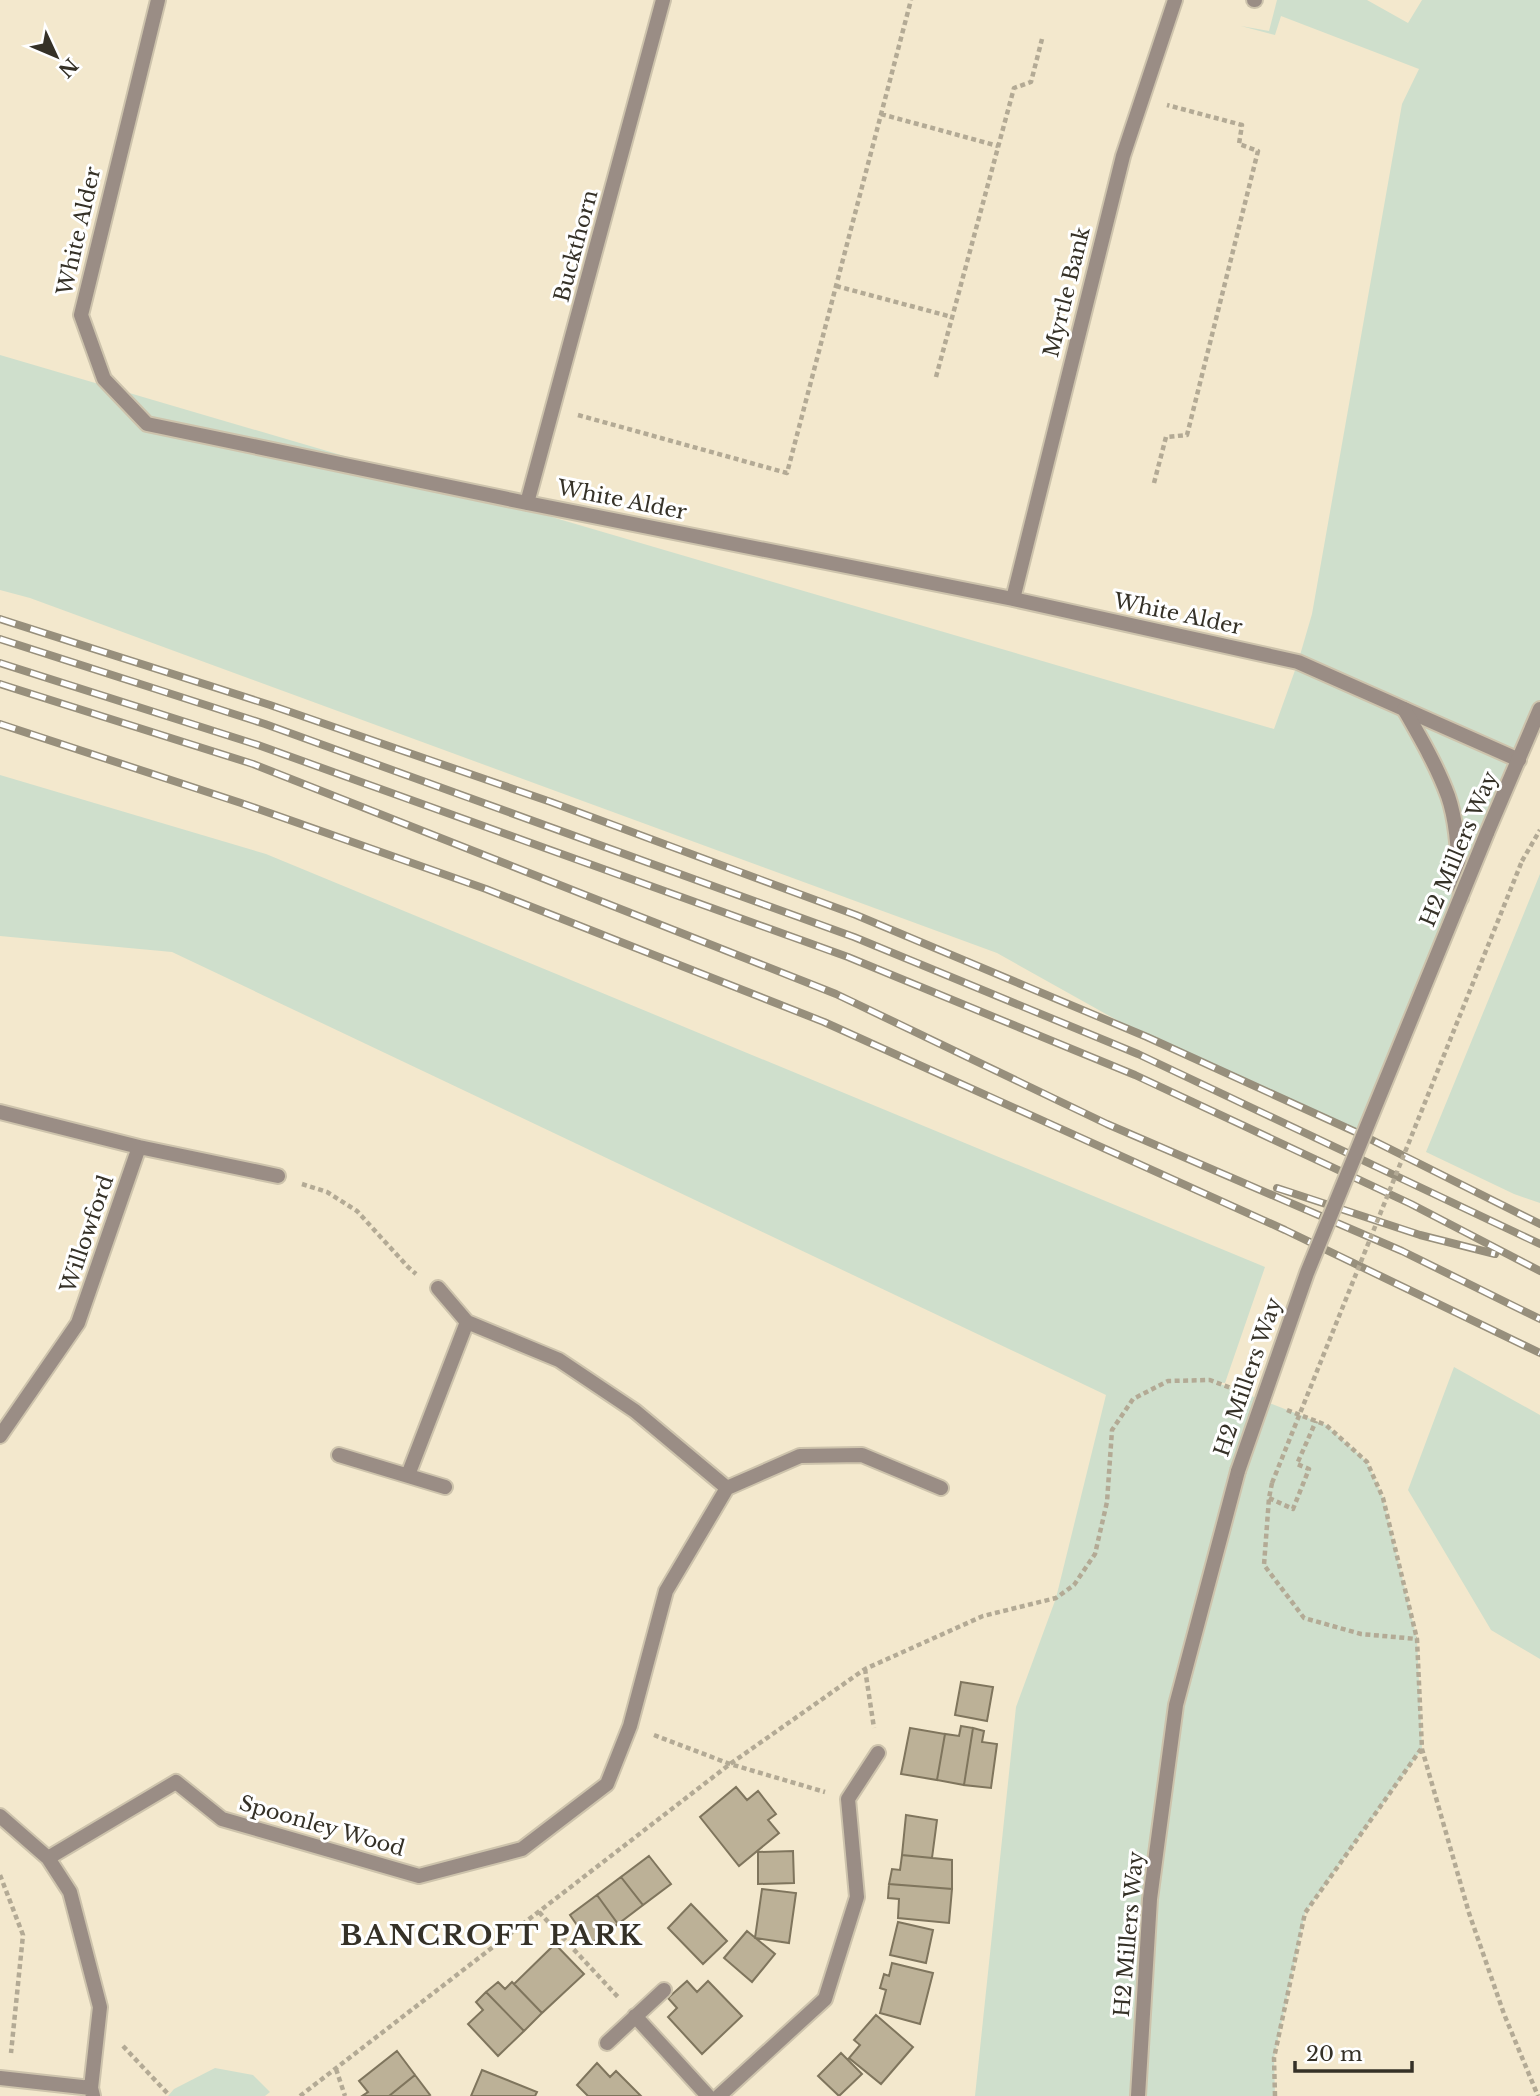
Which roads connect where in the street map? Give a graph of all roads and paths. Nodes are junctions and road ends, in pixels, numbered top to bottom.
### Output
1 (158, 0) edge
2 (663, 0) edge
3 (911, 0) edge
4 (1175, 0) edge
5 (1042, 39) dead end
6 (1142, 98) junction
7 (881, 113) junction
8 (998, 146) junction
9 (836, 286) junction
10 (952, 317) junction
11 (936, 377) dead end
12 (555, 408) junction
13 (1154, 483) dead end
14 (527, 503) junction
15 (1013, 599) junction
16 (1404, 709) junction
17 (1540, 709) edge
18 (1518, 760) junction
19 (1540, 830) edge
20 (1461, 898) junction
21 (0, 1112) edge
22 (139, 1147) junction
23 (278, 1176) joint
24 (438, 1288) joint
25 (467, 1322) junction
26 (1241, 1392) dead end
27 (1283, 1408) dead end
28 (1316, 1421) junction
29 (0, 1436) edge
30 (340, 1455) dead end
31 (408, 1475) junction
32 (445, 1487) dead end
33 (726, 1488) junction
34 (941, 1488) dead end
35 (1269, 1498) junction
36 (1418, 1639) junction
37 (865, 1669) junction
38 (630, 1726) junction
39 (1422, 1749) junction
40 (878, 1753) joint
41 (730, 1764) junction
42 (848, 1799) junction
43 (0, 1816) edge
44 (48, 1858) junction
45 (0, 1875) edge
46 (539, 1912) junction
47 (664, 1990) dead end
48 (635, 2016) junction
49 (99, 2020) junction
50 (607, 2043) dead end
51 (336, 2069) junction
52 (4, 2078) edge
53 (92, 2092) edge
54 (169, 2095) edge
55 (300, 2096) edge
56 (345, 2096) edge
57 (708, 2096) edge
58 (719, 2096) edge
59 (1139, 2096) edge
60 (1275, 2096) edge
61 (1538, 2096) edge

1 - 14 street, White Alder
2 - 12 street, Buckthorn
3 - 7 path
4 - 6 street, Myrtle Bank
5 - 8 path
6 - 13 path
6 - 15 street, Myrtle Bank
7 - 8 path
7 - 9 path
8 - 10 path
9 - 10 path
9 - 12 path
10 - 11 path
12 - 14 street, Buckthorn
14 - 15 street, White Alder
15 - 16 street, White Alder
16 - 18 street, White Alder
16 - 20 street
17 - 18 street, H2 Millers Way
18 - 20 street, H2 Millers Way, bridge
19 - 35 path, bridge
20 - 59 street, H2 Millers Way, bridge
21 - 22 street
22 - 23 street
22 - 29 street, Willowford
23 - 24 path
24 - 25 street
25 - 31 street
25 - 33 street
26 - 37 path
27 - 28 path
28 - 35 path
28 - 36 path
30 - 31 street
31 - 32 street
33 - 34 street
33 - 38 street, Spoonley Wood
35 - 36 path
36 - 39 path
37 - 40 path
37 - 41 path
38 - 41 path
38 - 44 street, Spoonley Wood
39 - 60 path
39 - 61 path
40 - 42 street
41 - 42 path
41 - 46 path
42 - 58 street
43 - 44 street
44 - 49 street
45 - 52 path
46 - 48 path
46 - 51 path
47 - 48 street
48 - 50 street
48 - 57 street
49 - 53 street
49 - 54 path
51 - 55 path
51 - 56 path
52 - 53 street

